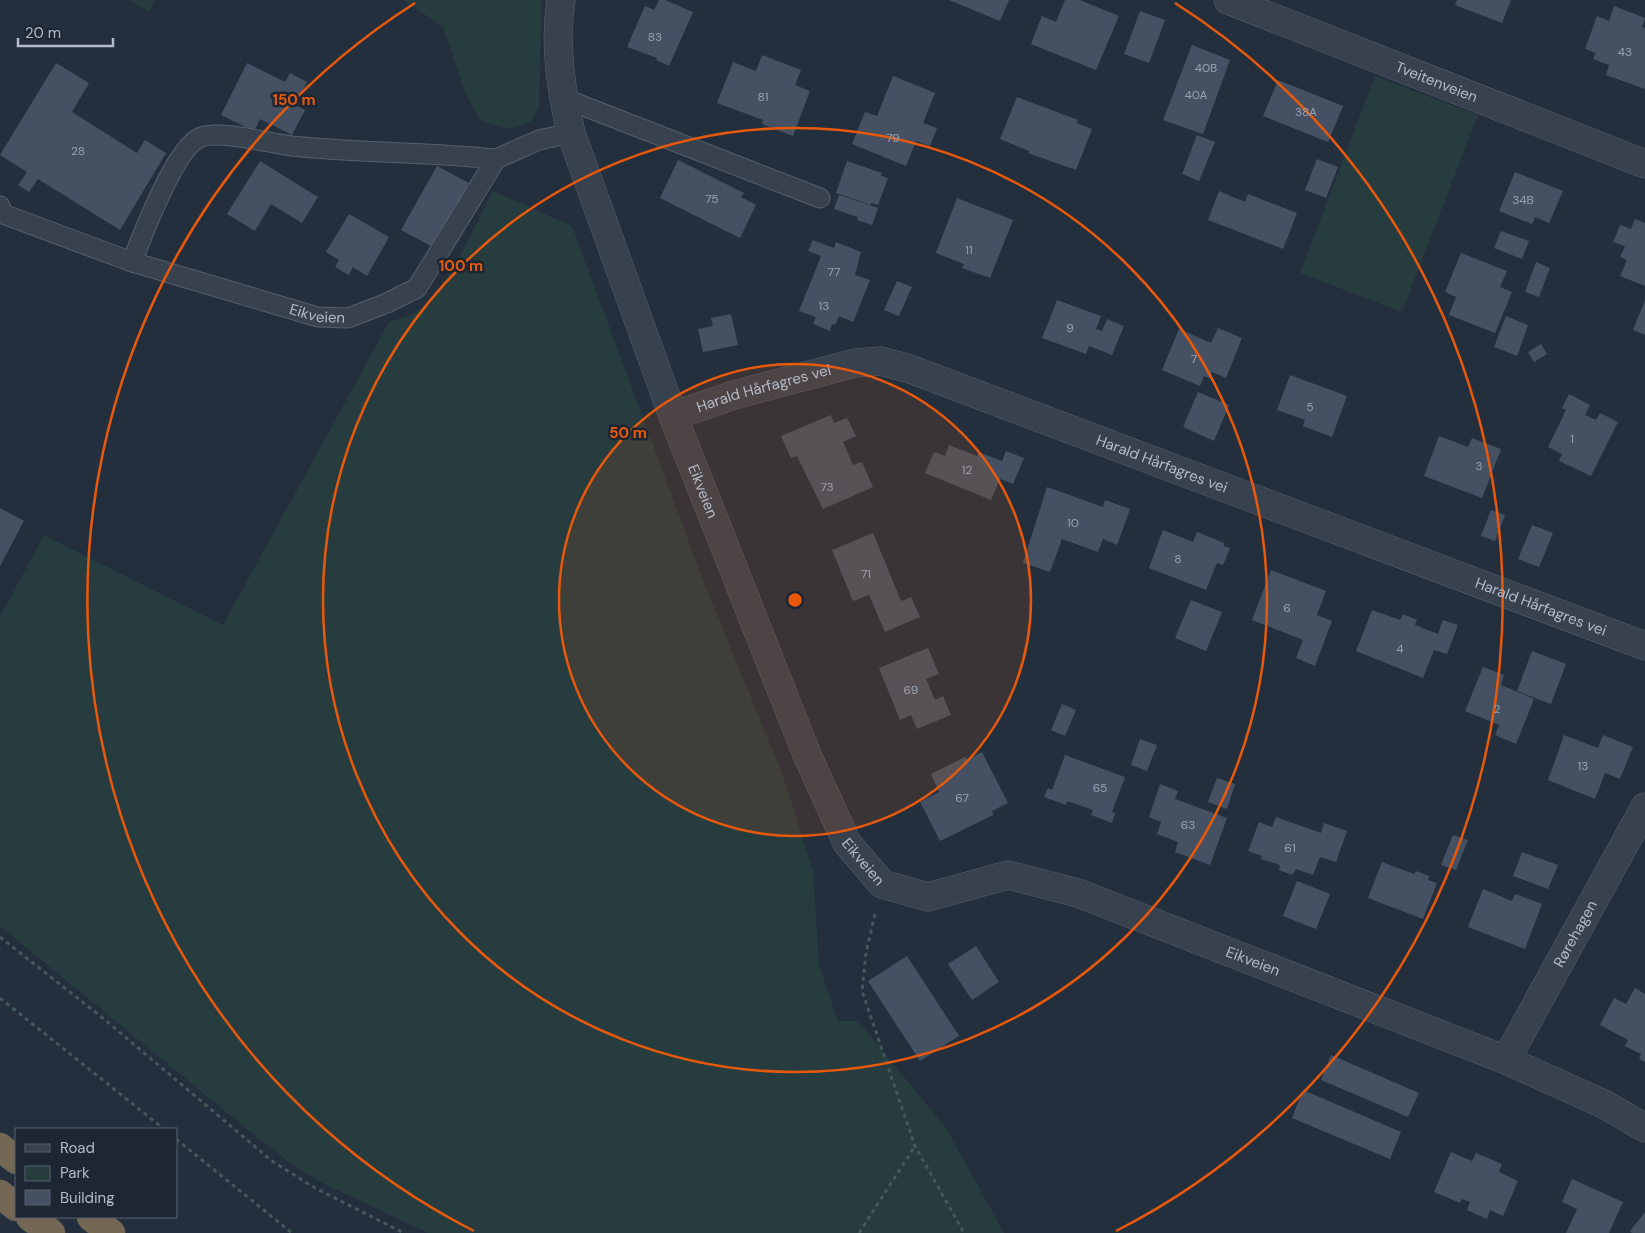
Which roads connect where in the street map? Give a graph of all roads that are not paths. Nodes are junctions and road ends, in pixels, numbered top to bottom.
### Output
1 (561, 0) edge
2 (1228, 0) edge
3 (563, 98) junction
4 (571, 133) junction
5 (496, 159) junction
6 (1645, 164) edge
7 (820, 198) dead end
8 (1, 212) edge
9 (132, 262) junction
10 (673, 416) junction
11 (1645, 646) edge
12 (1645, 806) edge
13 (1506, 1060) junction
14 (1645, 1128) edge
15 (0, 1147) edge
16 (15, 1159) edge
17 (0, 1194) edge
18 (15, 1205) edge
19 (31, 1218) edge
20 (92, 1218) edge
21 (51, 1233) edge
22 (111, 1233) edge

1 - 3 street, Eikveien
2 - 6 street, Tveitenveien
3 - 4 street, Eikveien
3 - 7 lane
4 - 5 lane
4 - 10 street, Eikveien
5 - 9 lane
5 - 9 lane, Eikveien
8 - 9 lane, Eikveien
10 - 11 street, Harald Hårfagres vei
10 - 13 street, Eikveien
12 - 13 street, Rørehagen
13 - 14 street, Eikveien
15 - 16 highway
17 - 18 highway
19 - 21 highway
20 - 22 highway

